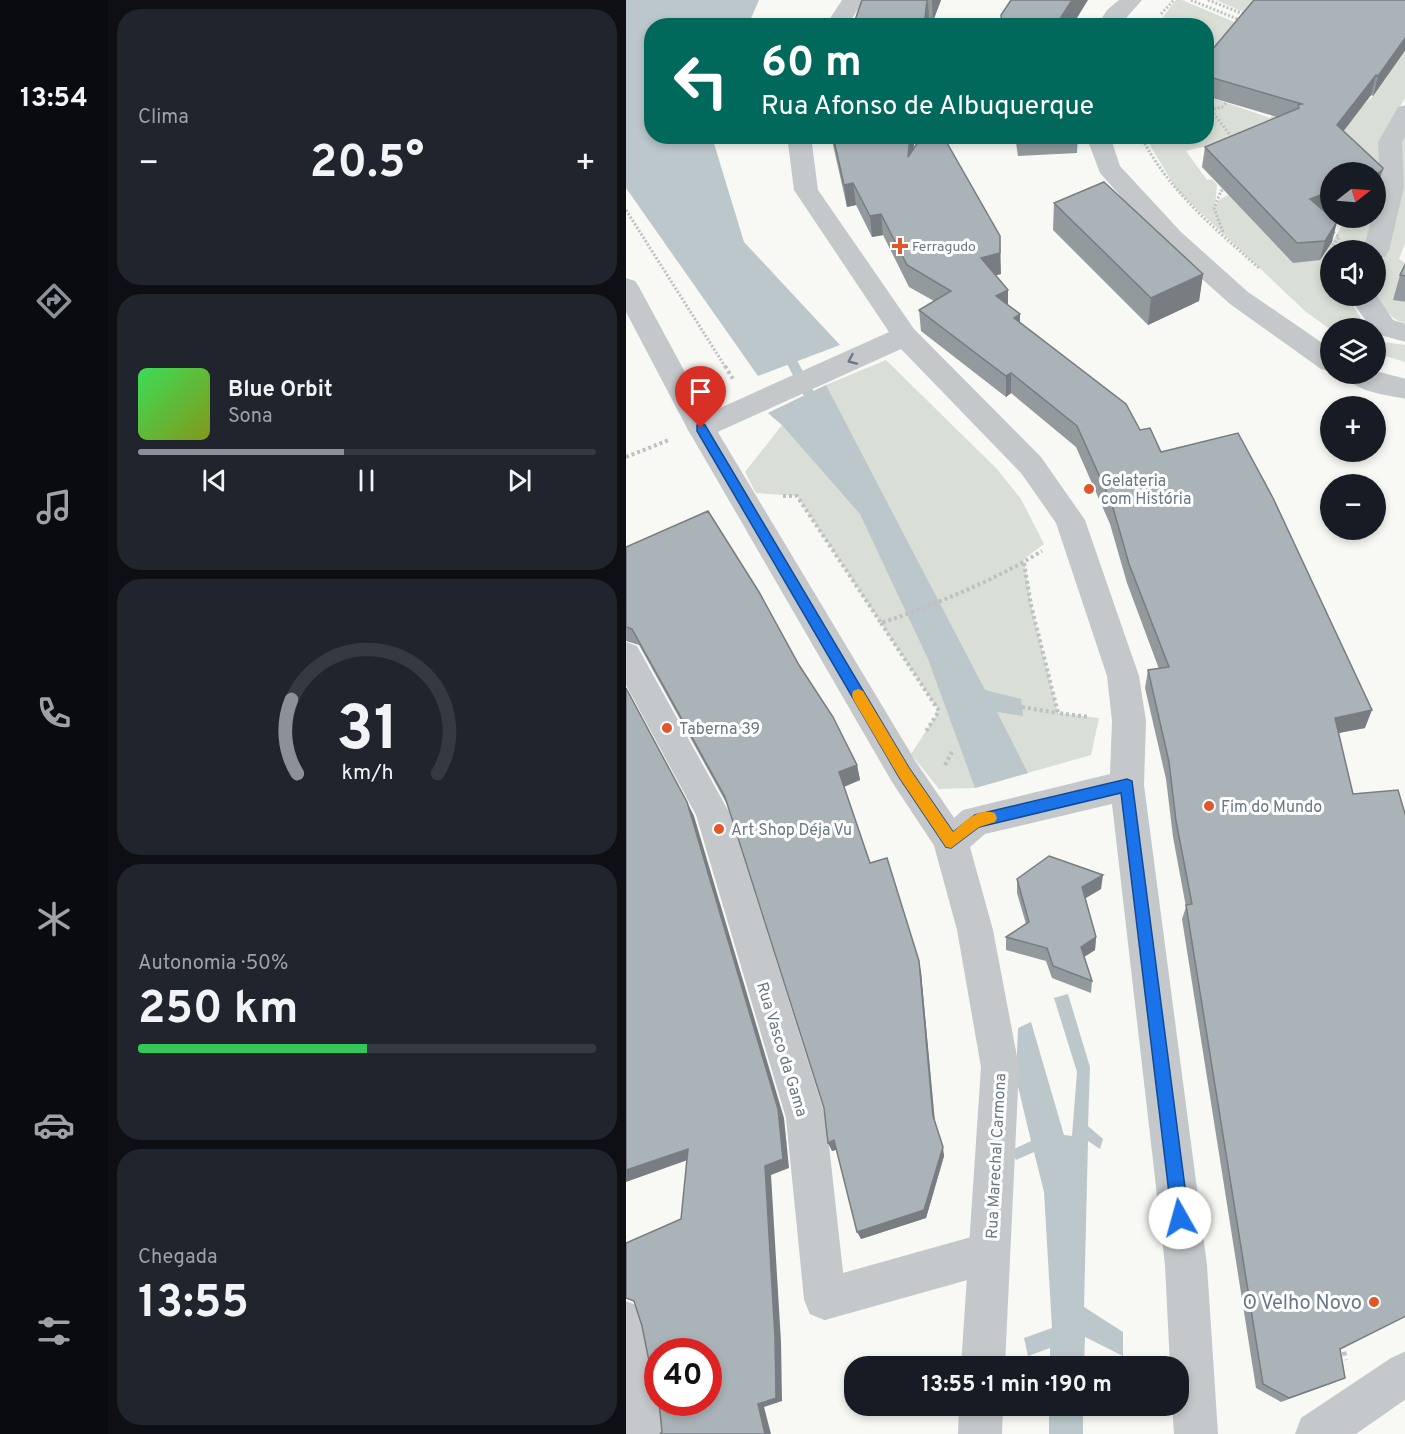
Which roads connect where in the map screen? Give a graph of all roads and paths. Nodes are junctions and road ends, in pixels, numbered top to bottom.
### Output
1 (853, 0) edge
2 (1131, 0) edge
3 (1191, 0) edge
4 (1208, 0) edge
5 (1251, 17) edge
6 (840, 18) edge
7 (1113, 18) edge
8 (1244, 21) edge
9 (1230, 99) edge
10 (1214, 109) edge
11 (1406, 112) edge
12 (1214, 116) edge
13 (800, 144) edge
14 (1101, 144) edge
15 (1144, 144) edge
16 (1238, 146) edge
17 (1230, 188) edge
18 (626, 210) edge
19 (1333, 228) edge
20 (1224, 235) junction
21 (1337, 240) edge
22 (1379, 240) edge
23 (1264, 273) dead end
24 (626, 287) edge
25 (1369, 306) edge
26 (1406, 333) edge
27 (905, 336) junction
28 (1320, 354) edge
29 (1384, 384) edge
30 (1406, 389) edge
31 (681, 391) junction
32 (701, 428) junction
33 (626, 457) edge
34 (741, 494) junction
35 (1073, 531) junction
36 (1024, 563) junction
37 (881, 623) junction
38 (626, 655) edge
39 (1022, 707) dead end
40 (1058, 714) junction
41 (1129, 721) junction
42 (920, 740) dead end
43 (952, 752) dead end
44 (940, 772) dead end
45 (1127, 785) junction
46 (963, 832) junction
47 (989, 1253) junction
48 (626, 1322) edge
49 (1340, 1336) edge
50 (984, 1356) edge
51 (1406, 1372) edge
52 (1357, 1406) junction
53 (981, 1416) edge
54 (647, 1434) edge
55 (980, 1434) edge
56 (1196, 1434) edge
57 (1318, 1434) edge

1 - 6 street
2 - 7 street
3 - 8 path
4 - 5 path
9 - 10 path
11 - 22 street
12 - 16 path
13 - 27 street
14 - 28 street
15 - 20 path
17 - 20 path
18 - 31 path
19 - 21 path
20 - 23 path
24 - 31 street, Rua Marechal Carmona
25 - 26 street
27 -> 32 street
27 - 35 street
29 - 30 street
31 - 32 street, Rua Marechal Carmona
32 - 33 path
32 - 34 street, Rua Marechal Carmona
34 - 37 path
34 - 46 street, Rua Marechal Carmona
35 - 36 path
35 - 41 street
36 - 37 path
36 - 40 path
37 - 42 path
38 - 47 street, Rua Vasco da Gama
39 - 40 path
40 - 41 path
41 - 45 street
43 - 44 path
45 - 46 street
45 - 56 street
46 - 47 street, Rua Marechal Carmona
47 - 50 street, Rua Marechal Carmona
48 - 54 street
49 - 52 path
51 - 52 street
52 - 57 street
53 - 55 street

